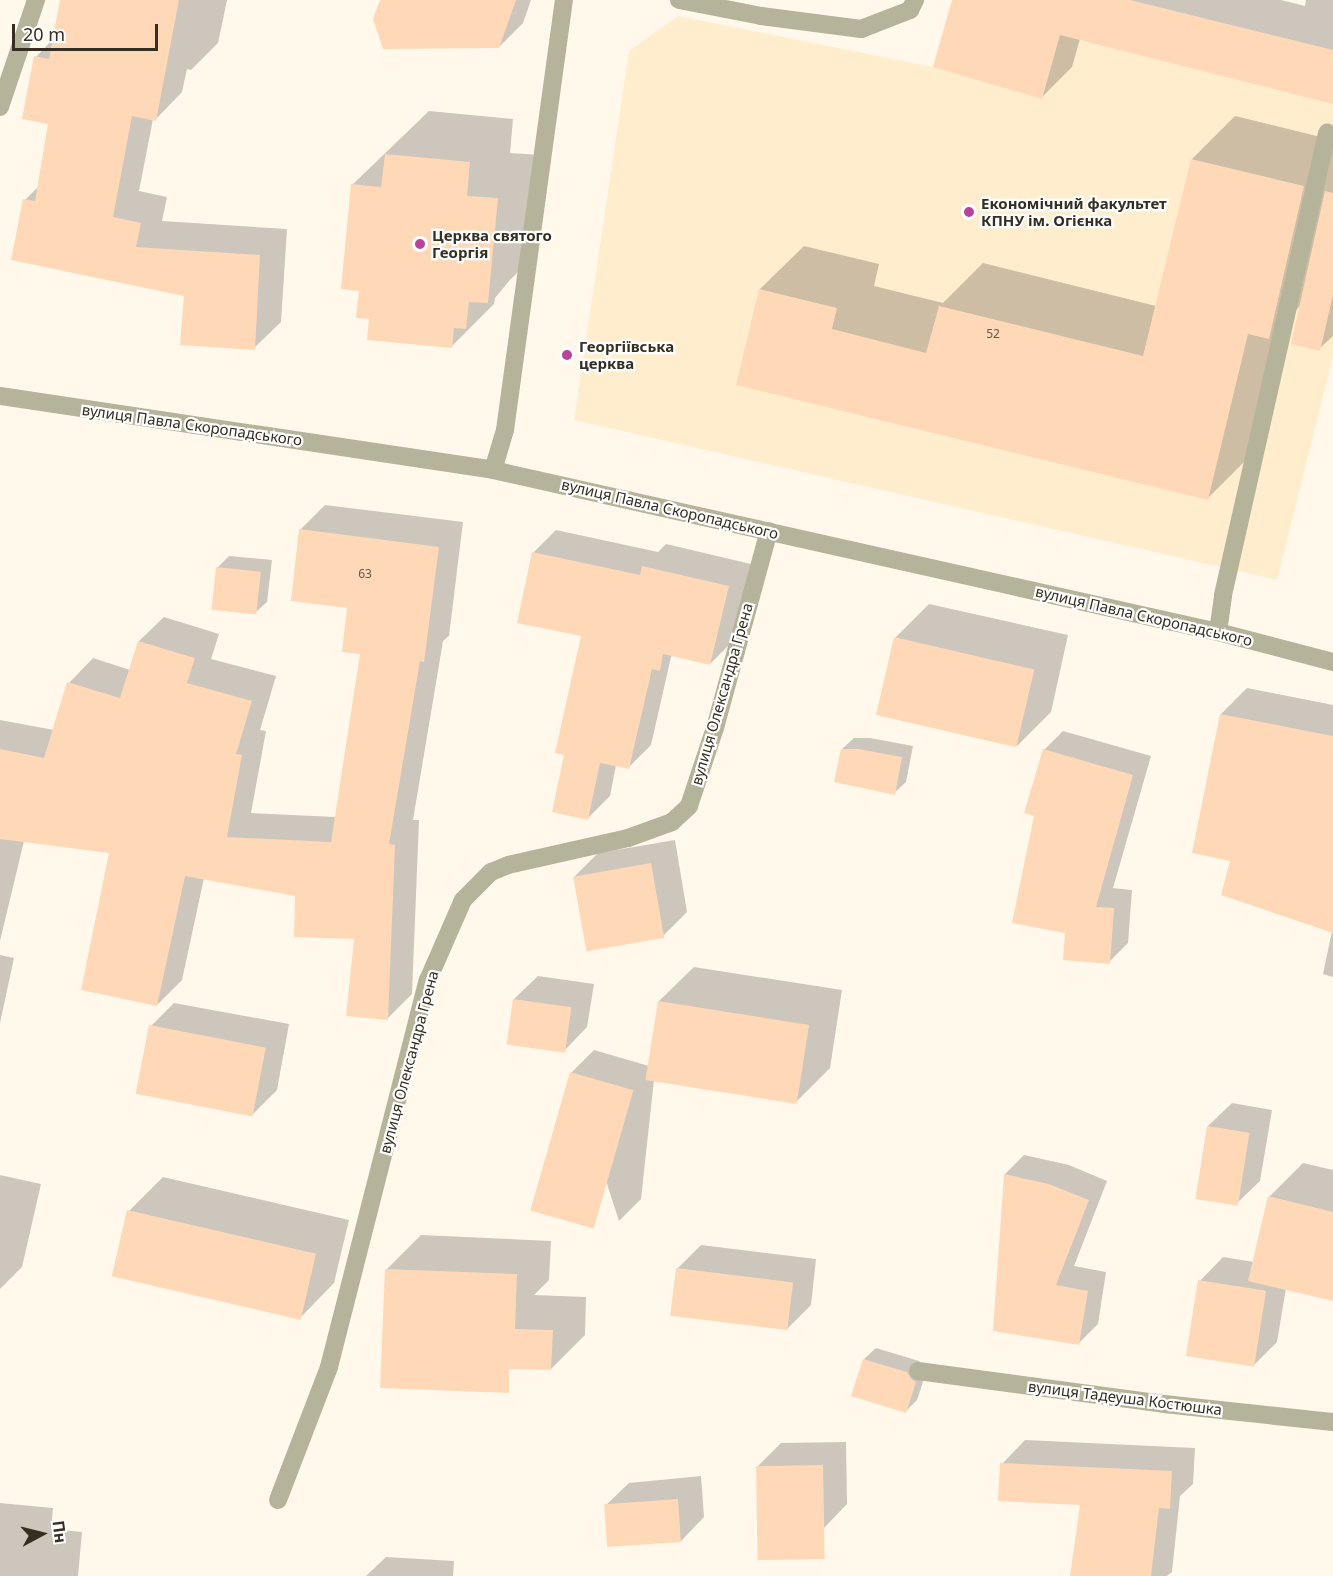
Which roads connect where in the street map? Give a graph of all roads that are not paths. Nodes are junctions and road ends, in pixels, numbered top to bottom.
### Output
1 (36, 0) edge
2 (564, 0) edge
3 (679, 0) edge
4 (915, 0) edge
5 (0, 107) edge
6 (1327, 133) dead end
7 (0, 396) edge
8 (493, 470) junction
9 (769, 531) junction
10 (1218, 632) junction
11 (1333, 662) edge
12 (918, 1371) dead end
13 (1333, 1422) edge
14 (278, 1500) dead end

1 - 5 street
2 - 8 street
3 - 4 street
6 - 10 street
7 - 8 street, вулиця Павла Скоропадського
8 - 9 street, вулиця Павла Скоропадського
9 - 10 street, вулиця Павла Скоропадського
9 - 14 street, вулиця Олександра Грена
10 - 11 street, вулиця Павла Скоропадського
12 - 13 street, вулиця Тадеуша Костюшка

